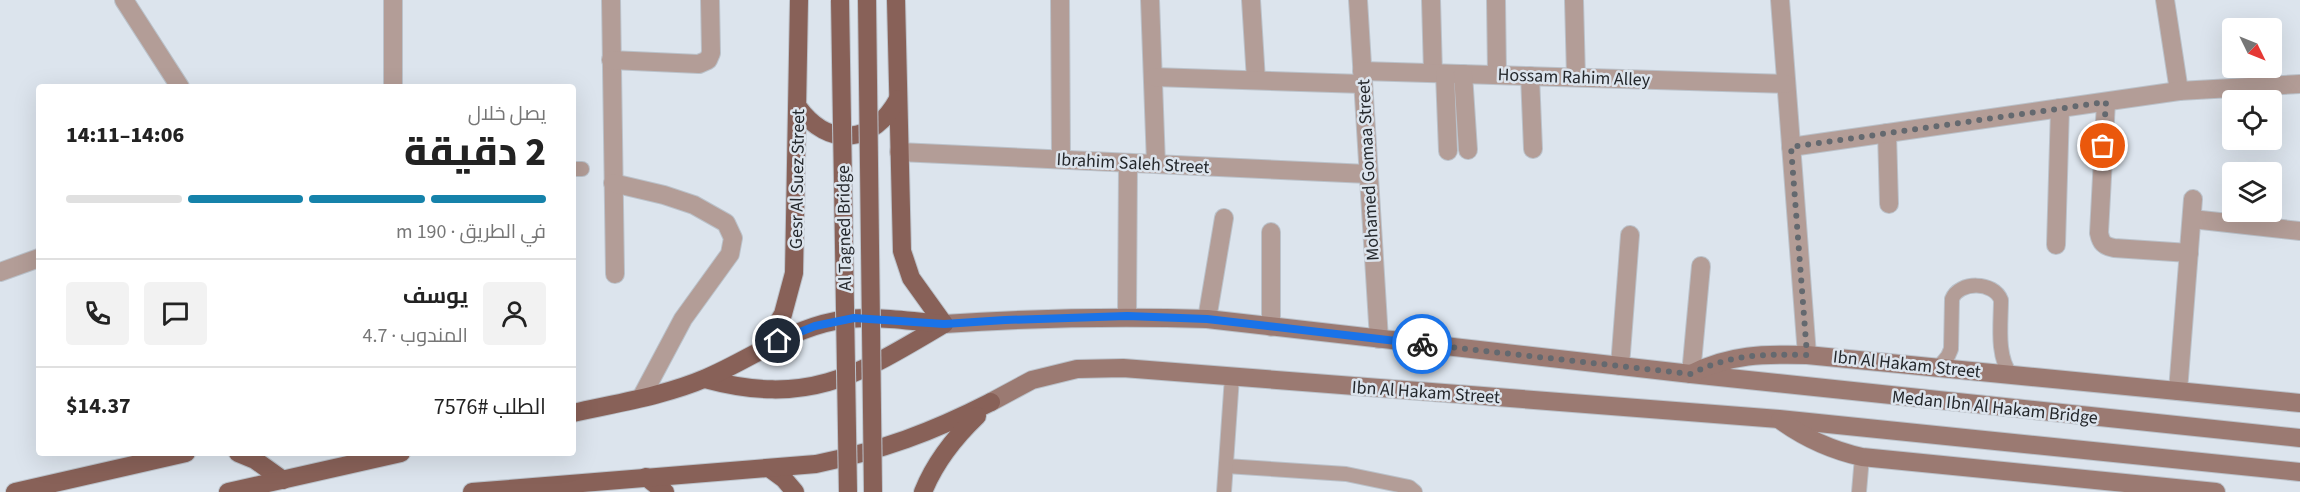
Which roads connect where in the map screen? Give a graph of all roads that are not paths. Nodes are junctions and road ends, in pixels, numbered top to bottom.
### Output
1 (124, 0) edge
2 (393, 0) edge
3 (610, 0) edge
4 (710, 0) edge
5 (799, 0) edge
6 (840, 0) edge
7 (867, 0) edge
8 (896, 0) edge
9 (1060, 0) edge
10 (1150, 0) edge
11 (1251, 0) edge
12 (1358, 0) edge
13 (1431, 0) edge
14 (1496, 0) edge
15 (1574, 0) edge
16 (1780, 0) edge
17 (2165, 0) edge
18 (611, 60) junction
19 (1447, 74) junction
20 (1497, 75) junction
21 (1154, 76) junction
22 (1530, 76) junction
23 (1363, 77) junction
24 (1576, 77) junction
25 (1256, 80) junction
26 (178, 84) edge
27 (393, 84) edge
28 (1786, 84) junction
29 (2300, 84) edge
30 (2179, 91) junction
31 (898, 99) junction
32 (2106, 102) junction
33 (798, 107) junction
34 (2060, 108) junction
35 (1887, 133) junction
36 (1791, 147) junction
37 (1533, 149) dead end
38 (1468, 150) dead end
39 (1448, 151) dead end
40 (899, 152) junction
41 (1061, 159) junction
42 (1128, 163) junction
43 (1156, 164) junction
44 (1368, 174) junction
45 (613, 183) junction
46 (2193, 198) dead end
47 (1889, 204) dead end
48 (1224, 218) dead end
49 (2192, 219) junction
50 (2300, 231) edge
51 (1271, 232) dead end
52 (1630, 235) dead end
53 (2056, 245) dead end
54 (2189, 253) junction
55 (36, 259) edge
56 (1701, 266) dead end
57 (0, 272) edge
58 (615, 274) dead end
59 (1127, 316) junction
60 (1207, 319) junction
61 (944, 324) junction
62 (1271, 327) junction
63 (1379, 339) junction
64 (761, 351) junction
65 (1807, 355) junction
66 (1620, 366) junction
67 (1938, 367) junction
68 (1691, 374) junction
69 (2011, 375) junction
70 (1232, 377) junction
71 (705, 379) junction
72 (2178, 391) junction
73 (641, 398) junction
74 (991, 402) junction
75 (2300, 403) edge
76 (576, 412) edge
77 (1779, 419) junction
78 (2300, 438) edge
79 (173, 456) edge
80 (246, 456) edge
81 (387, 456) edge
82 (1862, 457) junction
83 (1226, 466) junction
84 (769, 468) junction
85 (2300, 472) edge
86 (646, 477) junction
87 (283, 480) junction
88 (2135, 488) edge
89 (480, 491) edge
90 (15, 492) edge
91 (228, 492) edge
92 (665, 492) edge
93 (795, 492) edge
94 (848, 492) edge
95 (873, 492) edge
96 (923, 492) edge
97 (1224, 492) edge
98 (1415, 492) edge
99 (1859, 492) edge
100 (2216, 492) edge

1 - 26 street
2 - 27 street
3 - 18 street
4 - 18 street
5 - 33 main road, Gesr Al Suez Street
6 - 94 main road, Al Tagned Bridge, bridge
7 - 95 main road, Al Tagned Bridge, bridge
8 - 31 main road
9 - 41 street
10 - 21 street
11 - 25 street
12 - 23 street, Mohamed Gomaa Street
13 - 19 street
14 - 20 street
15 - 24 street
16 - 28 street
17 - 30 street
18 - 45 street
19 - 20 street, Hossam Rahim Alley
19 - 23 street, Hossam Rahim Alley
19 - 38 street
19 - 39 street
20 - 22 street, Hossam Rahim Alley
21 - 25 street, Hossam Rahim Alley
21 - 43 street
22 - 24 street, Hossam Rahim Alley
22 - 37 street
23 - 25 street, Hossam Rahim Alley
23 - 44 street, Mohamed Gomaa Street
24 - 28 street, Hossam Rahim Alley
28 - 36 street
29 - 30 street
30 - 32 street
31 - 33 main road
31 - 40 main road
32 - 34 street
32 - 54 street
33 - 64 main road, Gesr Al Suez Street
34 - 35 street
34 - 53 street
35 - 36 street
35 - 47 street
36 - 65 street
40 - 41 street, Ibrahim Saleh Street
40 - 61 main road
41 - 42 street, Ibrahim Saleh Street
42 - 43 street, Ibrahim Saleh Street
42 - 59 street
43 - 44 street, Ibrahim Saleh Street
44 - 63 street, Mohamed Gomaa Street
45 - 58 street
45 - 73 street
46 - 49 street
48 - 60 street
49 - 50 street
49 - 54 street
51 - 62 street
52 - 66 street
54 - 72 street
55 - 57 street
56 - 68 street
59 - 60 main road
59 - 61 main road
60 - 62 main road
61 - 64 main road
61 - 71 main road
62 - 63 main road
63 - 66 main road
64 - 71 main road
65 - 67 main road, Ibn Al Hakam Street
65 - 68 main road, Ibn Al Hakam Street
66 - 68 main road
67 - 69 main road, Ibn Al Hakam Street
67 - 69 lane
68 - 78 main road, Medan Ibn Al Hakam Bridge
69 - 72 main road, Ibn Al Hakam Street
70 - 74 main road, Ibn Al Hakam Street
70 - 77 main road, Ibn Al Hakam Street
70 - 83 lane
71 - 73 main road
72 - 75 main road, Ibn Al Hakam Street
73 - 76 main road
74 - 84 main road
74 - 96 main road
77 - 82 main road, Ibn Al Hakam Street
77 - 85 main road, Medan Ibn Al Hakam Bridge
79 - 90 main road
80 - 87 main road
81 - 87 main road
82 - 88 main road, Ibn Al Hakam Street
82 - 99 lane
83 - 97 lane
83 - 98 lane
84 - 86 main road
84 - 93 main road
86 - 89 main road
86 - 92 main road
87 - 91 main road
88 - 100 main road, Ibn Al Hakam Street

